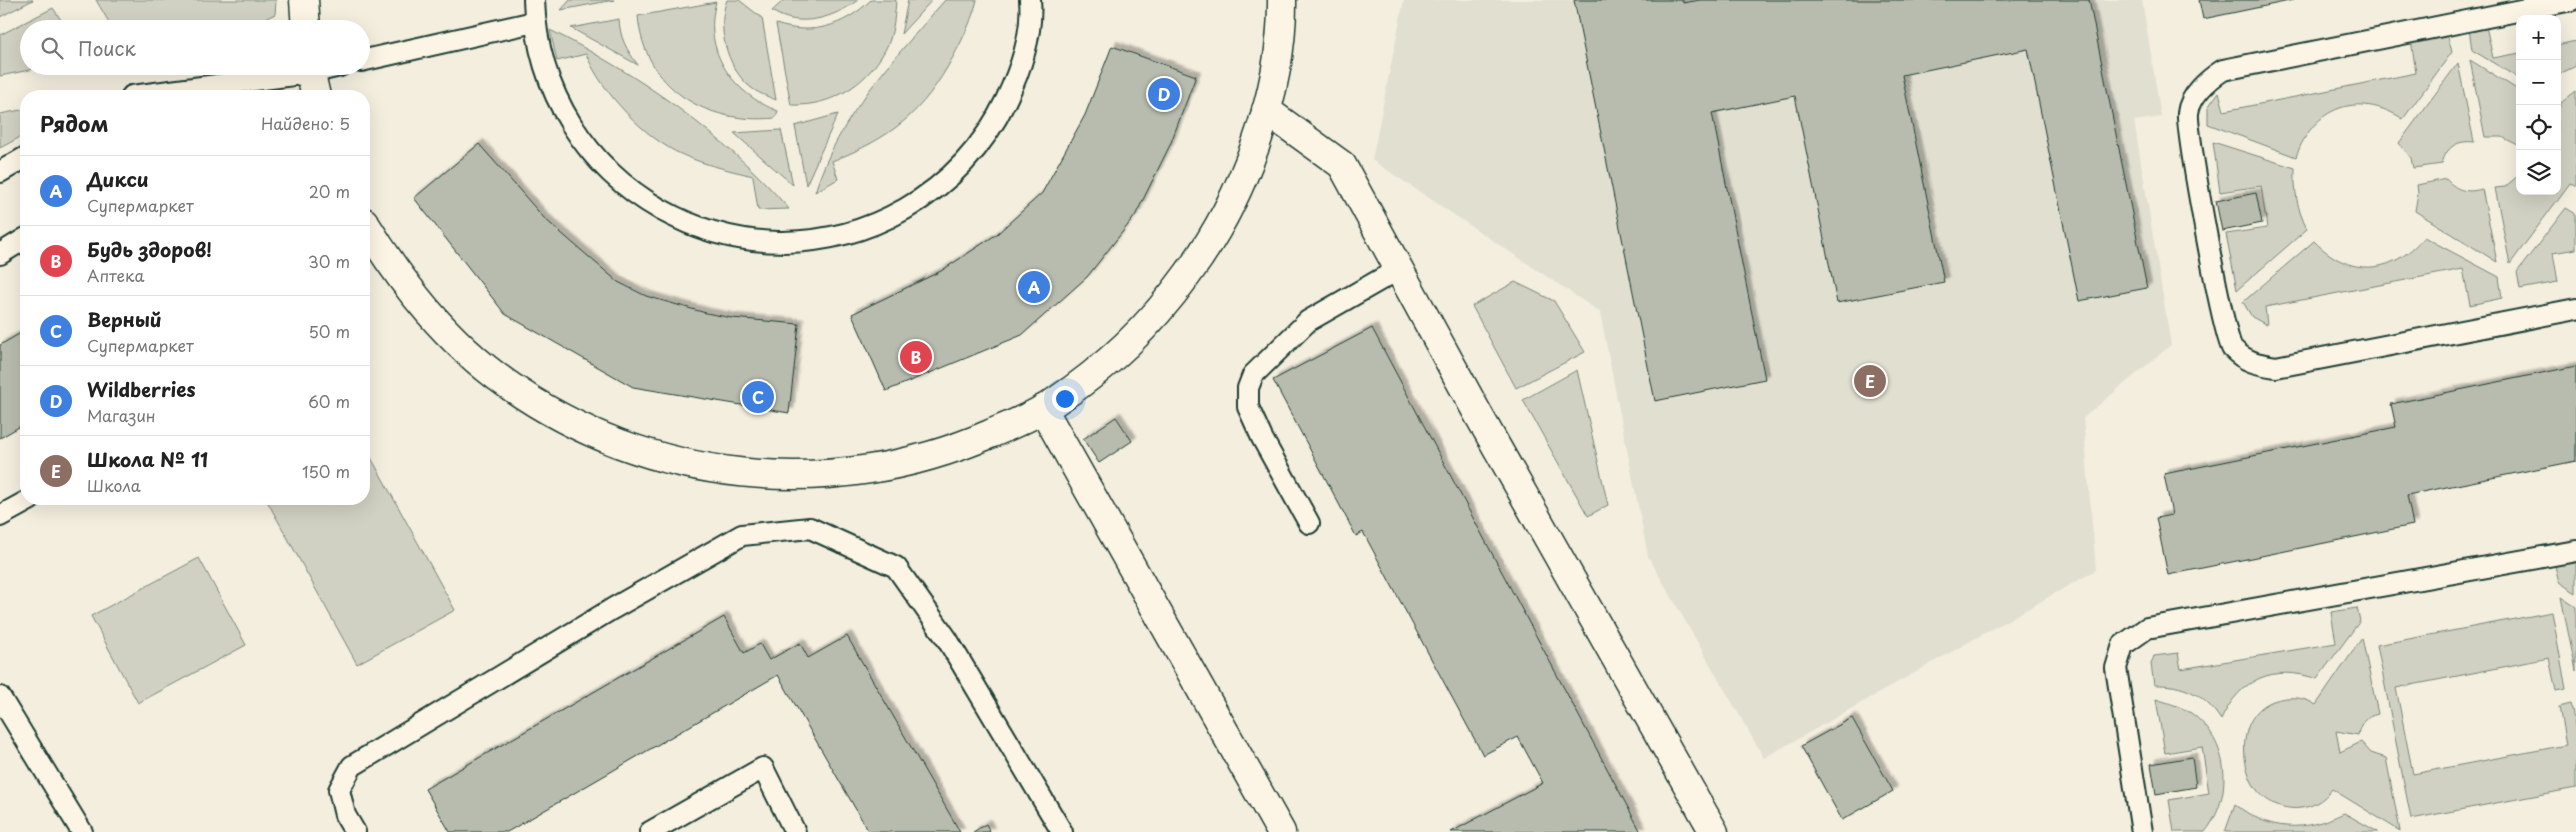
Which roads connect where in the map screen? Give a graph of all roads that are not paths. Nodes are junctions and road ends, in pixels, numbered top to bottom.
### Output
1 (304, 0) edge
2 (534, 0) edge
3 (1030, 0) edge
4 (1282, 0) edge
5 (2572, 0) edge
6 (305, 20) edge
7 (534, 22) junction
8 (370, 59) edge
9 (312, 78) edge
10 (192, 90) edge
11 (1266, 110) junction
12 (20, 160) edge
13 (0, 172) edge
14 (370, 232) edge
15 (20, 242) edge
16 (0, 254) edge
17 (1399, 269) junction
18 (2576, 309) edge
19 (1043, 409) junction
20 (20, 505) edge
21 (0, 516) edge
22 (1309, 524) dead end
23 (2576, 550) edge
24 (0, 697) edge
25 (82, 832) edge
26 (355, 832) edge
27 (650, 832) edge
28 (795, 832) edge
29 (1062, 832) edge
30 (1281, 832) edge
31 (1714, 832) edge
32 (2142, 832) edge

1 - 6 street
2 - 7 lane
3 - 7 lane
4 - 11 street
5 - 18 lane
7 - 8 lane
9 - 10 lane
11 - 17 street
11 - 19 street
12 - 13 lane
14 - 19 street
15 - 16 lane
17 - 22 lane
17 - 31 street
19 - 30 street
20 - 21 lane
23 - 32 lane
24 - 25 lane
26 - 29 lane
27 - 28 lane

